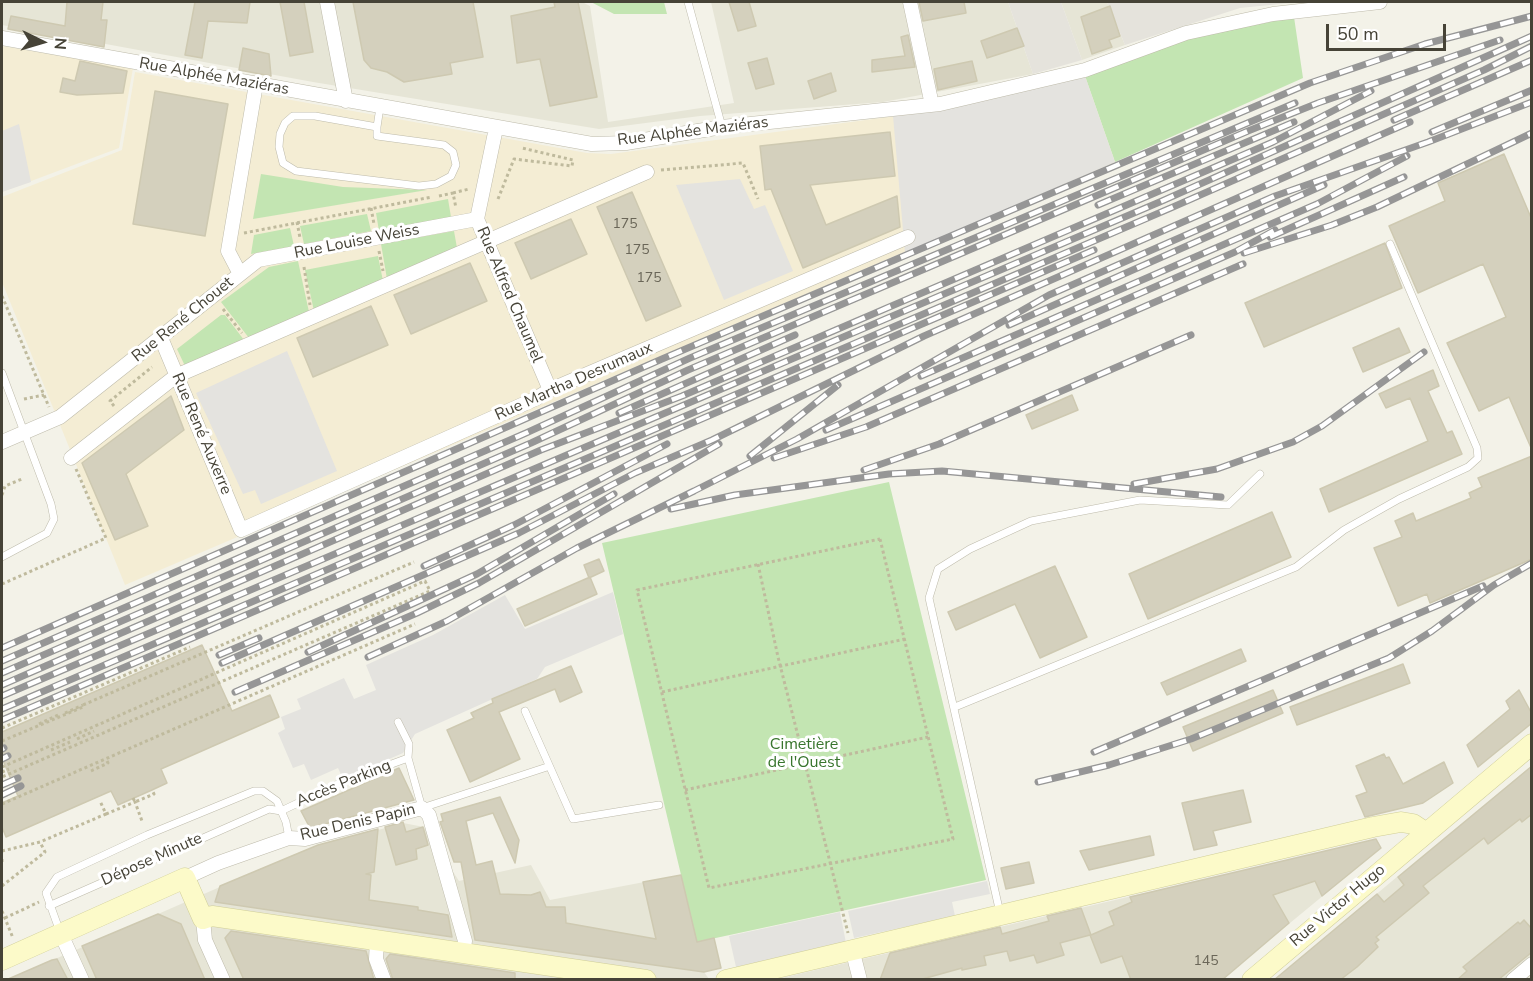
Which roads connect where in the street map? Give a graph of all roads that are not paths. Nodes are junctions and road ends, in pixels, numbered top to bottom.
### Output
1 (327, 2) edge
2 (688, 2) edge
3 (910, 2) edge
4 (1380, 2) edge
5 (1283, 7) edge
6 (2, 38) edge
7 (256, 84) junction
8 (346, 101) junction
9 (932, 105) junction
10 (380, 107) junction
11 (377, 127) junction
12 (496, 128) junction
13 (722, 128) junction
14 (647, 172) road end
15 (477, 219) junction
16 (908, 237) dead end
17 (486, 242) junction
18 (1390, 244) dead end
19 (240, 274) junction
20 (161, 338) junction
21 (2, 373) edge
22 (176, 376) junction
23 (550, 390) junction
24 (23, 434) junction
25 (2, 442) edge
26 (71, 458) road end
27 (1260, 474) dead end
28 (241, 530) joint
29 (2, 557) edge
30 (955, 707) junction
31 (525, 711) dead end
32 (398, 722) dead end
33 (1532, 744) edge
34 (408, 758) junction
35 (547, 767) junction
36 (659, 805) dead end
37 (423, 808) junction
38 (281, 811) junction
39 (1425, 832) junction
40 (289, 838) junction
41 (185, 878) junction
42 (48, 902) junction
43 (1000, 916) junction
44 (203, 920) junction
45 (60, 932) junction
46 (377, 940) junction
47 (852, 949) junction
48 (463, 952) junction
49 (2, 960) edge
50 (1532, 964) edge
51 (82, 980) edge
52 (223, 980) edge
53 (384, 980) edge
54 (646, 980) edge
55 (726, 980) edge
56 (861, 980) edge
57 (1252, 980) edge
58 (1513, 980) edge

1 - 8 street
2 - 13 lane
3 - 9 street
4 - 5 street, Rue Alphée Maziéras
5 - 9 street, Rue Alphée Maziéras
6 - 7 street, Rue Alphée Maziéras
7 - 8 street, Rue Alphée Maziéras
7 - 19 street, Rue René Chouet
8 - 10 street, Rue Alphée Maziéras
9 - 13 street, Rue Alphée Maziéras
10 - 11 lane
10 - 12 street, Rue Alphée Maziéras
11 - 11 lane
12 - 13 street, Rue Alphée Maziéras
12 - 15 street, Rue Alfred Chaumel
14 - 17 street
15 - 17 street, Rue Alfred Chaumel
15 - 19 street, Rue Louise Weiss
16 - 23 street, Rue Martha Desrumaux
17 - 22 street
17 - 23 street, Rue Alfred Chaumel
18 - 30 lane
19 - 20 street, Rue René Chouet
20 - 22 street, Rue René Auxerre
20 - 24 street, Rue René Chouet
21 - 24 lane
22 - 26 street
22 - 28 street, Rue René Auxerre
23 - 28 street, Rue Martha Desrumaux
24 - 25 street, Rue René Chouet
24 - 29 lane
27 - 30 lane
30 - 43 lane
31 - 35 lane
32 - 34 lane
33 - 39 street, Rue Victor Hugo
34 - 37 lane
34 - 38 lane, Accès Parking
35 - 36 lane
35 - 37 lane
37 - 40 street, Rue Denis Papin
37 - 48 street, Rue Denis Papin
38 - 40 lane
38 - 42 lane, Dépose Minute
38 - 42 lane
39 - 43 street
39 - 57 street, Rue Victor Hugo
40 - 41 street, Rue Denis Papin
41 - 44 street
41 - 45 street
42 - 45 lane
43 - 47 street
44 - 46 street
44 - 52 street
45 - 49 street
45 - 51 street
46 - 48 street
46 - 53 street
47 - 55 street
47 - 56 street
48 - 54 street
50 - 58 street

